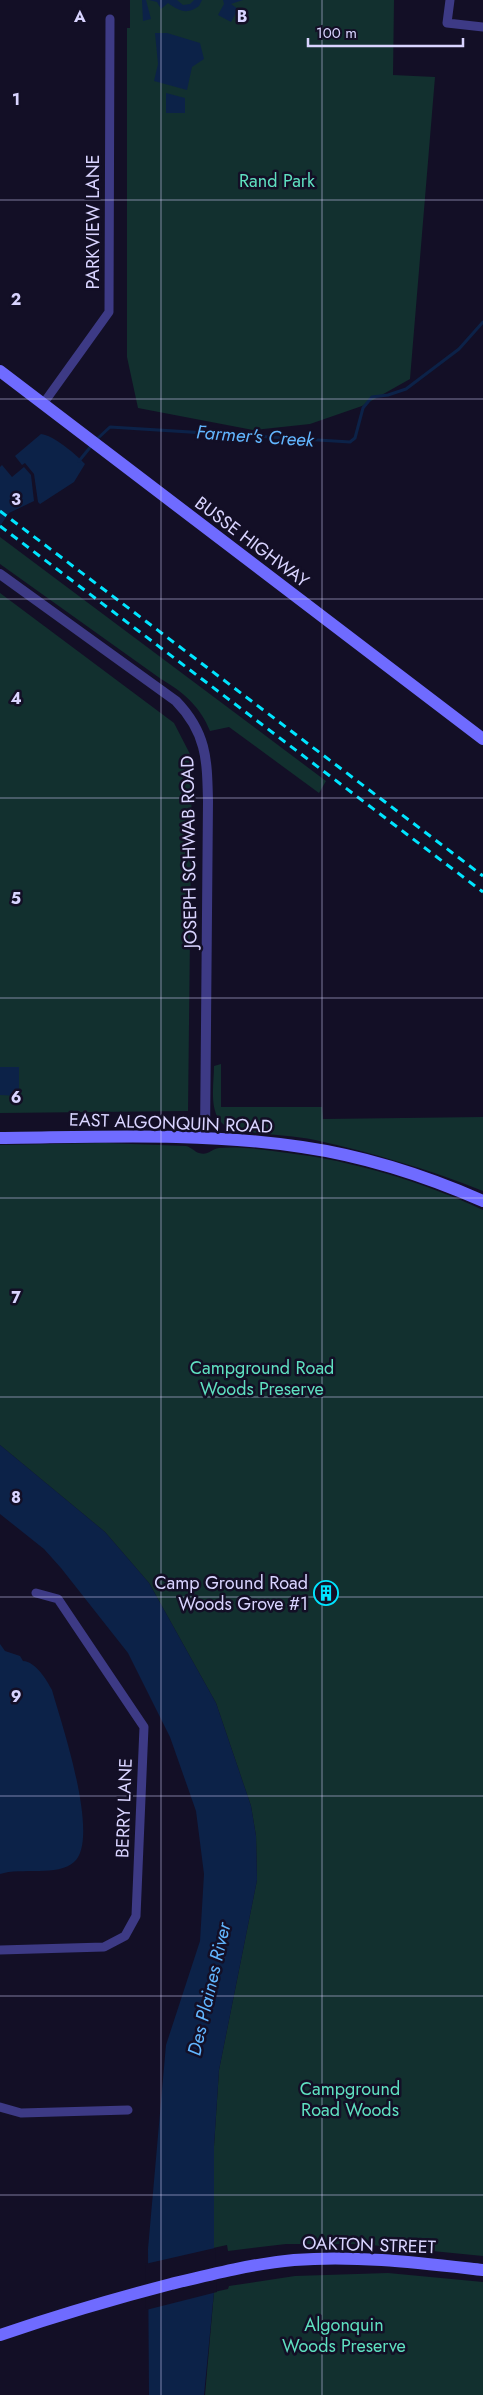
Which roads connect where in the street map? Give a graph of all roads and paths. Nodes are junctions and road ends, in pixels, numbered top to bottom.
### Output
1 (450, 0) edge
2 (110, 19) dead end
3 (483, 27) edge
4 (0, 371) edge
5 (43, 404) junction
6 (0, 574) edge
7 (483, 739) edge
8 (0, 1138) edge
9 (205, 1138) junction
10 (483, 1201) edge
11 (36, 1593) dead end
12 (0, 1950) edge
13 (0, 2107) edge
14 (128, 2110) dead end
15 (483, 2270) edge
16 (0, 2335) edge

1 - 3 street
2 - 5 street, PARKVIEW LANE
4 - 5 main road, BUSSE HIGHWAY
5 - 7 main road, BUSSE HIGHWAY
6 - 9 street, JOSEPH SCHWAB ROAD
8 - 9 main road, EAST ALGONQUIN ROAD
9 - 10 main road, EAST ALGONQUIN ROAD
11 - 12 street, BERRY LANE
13 - 14 street
15 - 16 main road, OAKTON STREET

